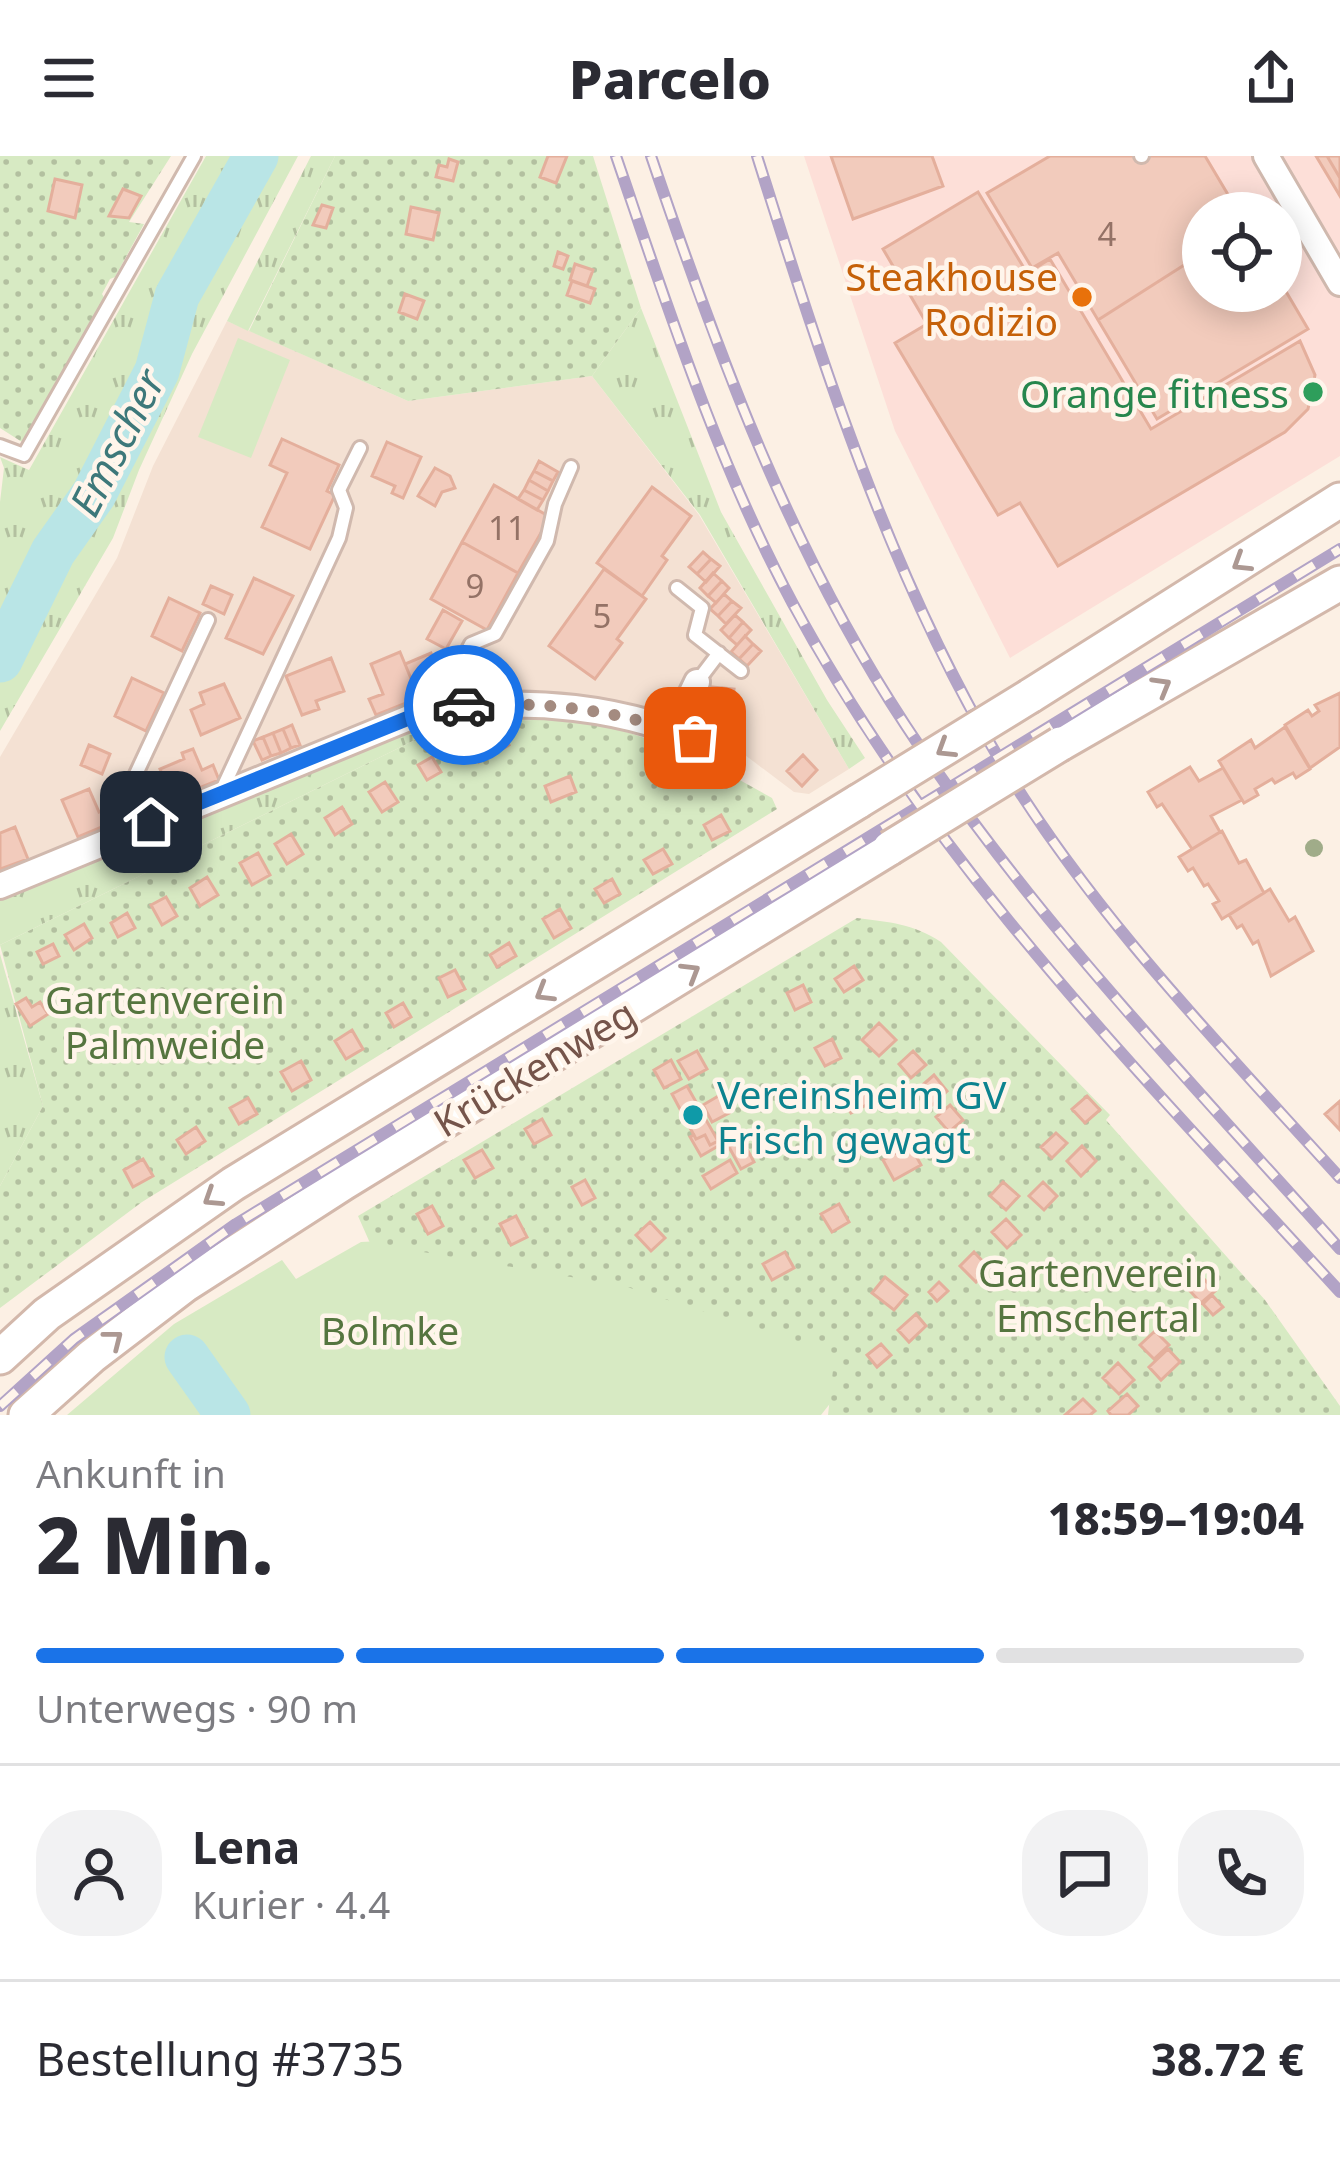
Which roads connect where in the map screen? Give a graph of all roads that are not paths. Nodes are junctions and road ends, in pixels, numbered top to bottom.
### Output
1 (194, 156) edge
2 (1266, 156) edge
3 (1340, 283) edge
4 (0, 446) edge
5 (361, 448) dead end
6 (571, 467) dead end
7 (1340, 500) edge
8 (1340, 584) edge
9 (677, 588) dead end
10 (208, 620) dead end
11 (719, 653) junction
12 (741, 671) dead end
13 (698, 682) joint
14 (466, 705) junction
15 (674, 730) junction
16 (722, 751) dead end
17 (220, 794) junction
18 (117, 836) junction
19 (0, 886) edge
20 (0, 1357) edge
21 (26, 1415) edge

1 - 4 lane
2 - 3 street
5 - 17 lane
6 - 14 lane
7 -> 20 main road, Krückenweg, bridge
21 -> 8 main road, Krückenweg, bridge
9 - 11 lane
10 - 18 lane
11 - 12 lane
11 - 13 lane
13 - 15 street
14 - 15 street
14 - 17 street
15 - 16 street
17 - 18 street
18 - 19 street

